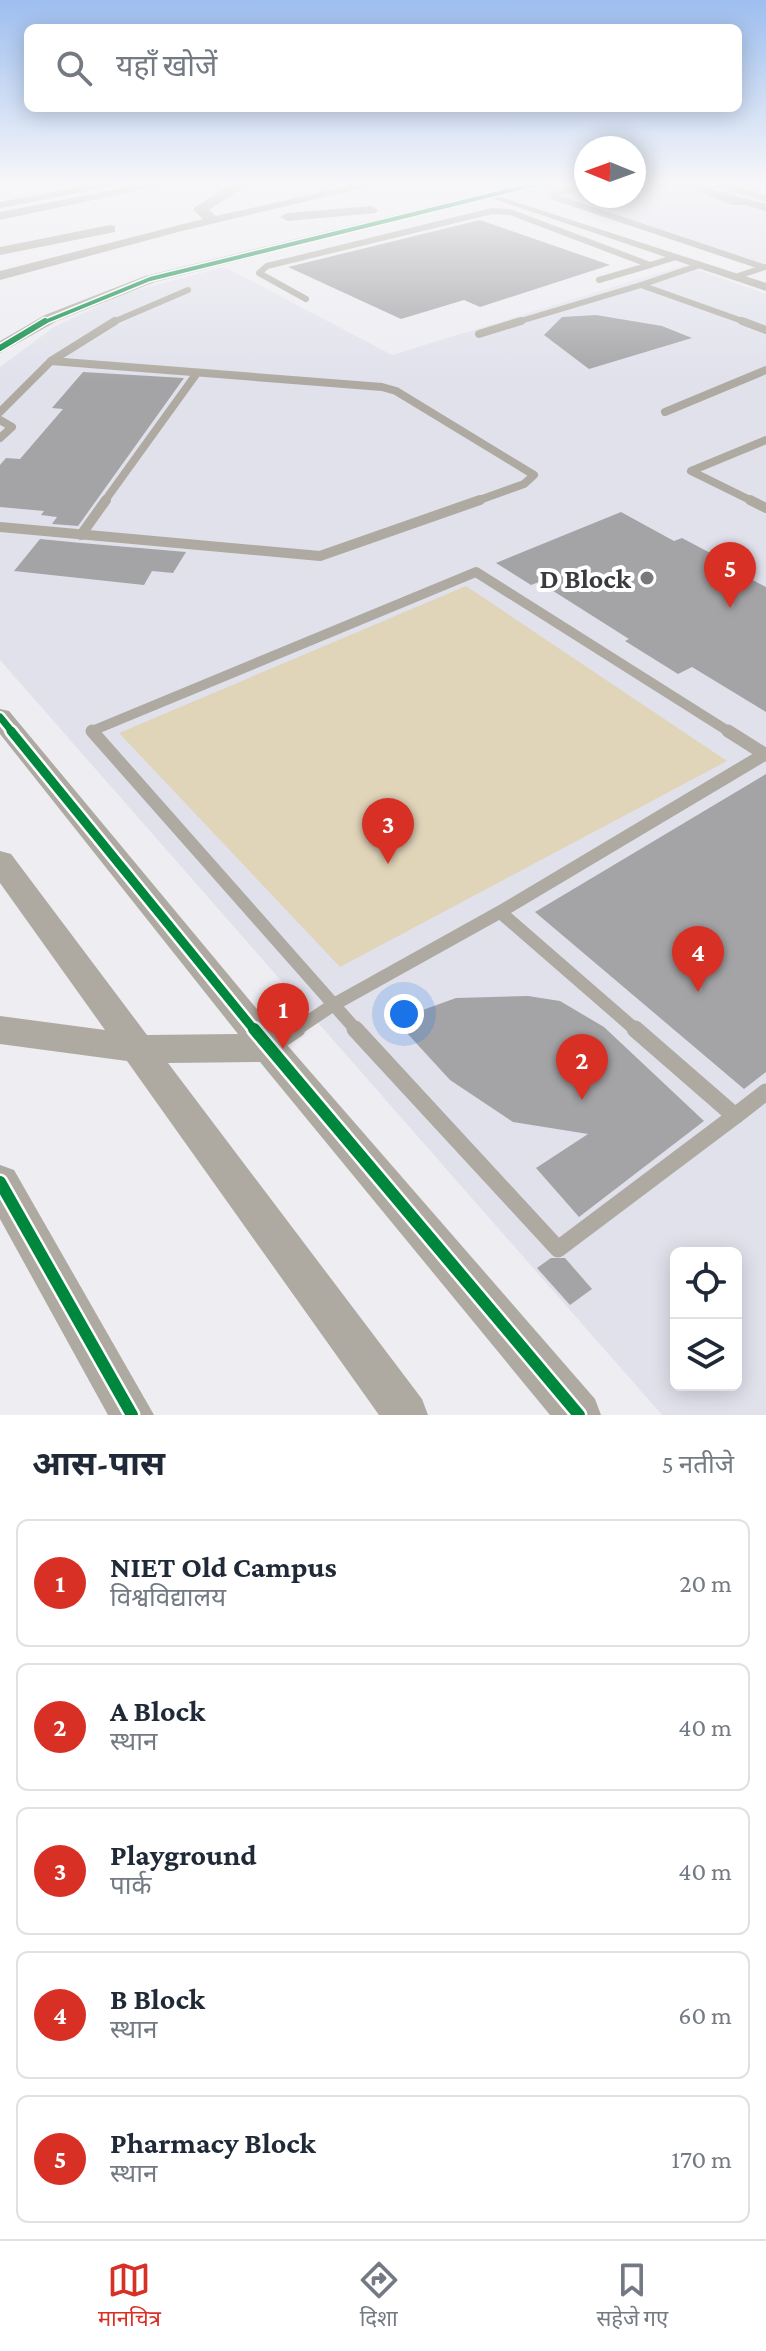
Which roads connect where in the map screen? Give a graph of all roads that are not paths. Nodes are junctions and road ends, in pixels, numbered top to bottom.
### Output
1 (79, 250) edge
2 (267, 250) edge
3 (322, 250) edge
4 (610, 250) edge
5 (655, 250) edge
6 (714, 250) edge
7 (676, 257) junction
8 (650, 265) junction
9 (700, 265) junction
10 (765, 267) edge
11 (0, 270) edge
12 (17, 270) junction
13 (0, 276) edge
14 (735, 277) junction
15 (599, 280) dead end
16 (641, 285) junction
17 (766, 287) edge
18 (188, 290) dead end
19 (306, 299) dead end
20 (766, 330) edge
21 (479, 334) dead end
22 (0, 348) edge
23 (51, 361) junction
24 (766, 370) edge
25 (197, 373) junction
26 (0, 412) edge
27 (665, 412) dead end
28 (0, 420) edge
29 (0, 438) edge
30 (766, 440) edge
31 (766, 508) edge
32 (0, 527) edge
33 (81, 535) junction
34 (0, 717) edge
35 (765, 754) edge
36 (0, 861) edge
37 (500, 912) junction
38 (333, 1005) junction
39 (0, 1030) edge
40 (269, 1048) junction
41 (140, 1049) junction
42 (766, 1092) edge
43 (735, 1116) junction
44 (0, 1182) edge
45 (132, 1415) edge
46 (406, 1415) edge
47 (579, 1415) edge

1 - 12 street
2 - 22 street
3 - 19 lane
4 - 8 lane
5 - 7 street
6 - 10 lane
7 - 8 lane
7 - 9 street
8 - 15 lane
9 - 14 street
9 - 16 lane
10 - 14 lane
11 - 12 street
12 - 13 street
14 - 17 street
16 - 20 lane
16 - 21 lane
18 - 23 lane
23 - 25 lane
23 - 26 lane
24 - 27 lane
25 - 33 lane
25 - 33 lane
28 - 29 lane
30 - 31 lane
32 - 33 lane
34 - 40 street
35 - 37 lane
35 - 38 lane
36 - 41 street
37 - 38 lane
37 - 43 lane
38 - 40 lane
38 - 43 lane
39 - 41 street
40 - 41 street
40 - 47 street
41 - 46 street
42 - 43 lane
44 - 45 street

